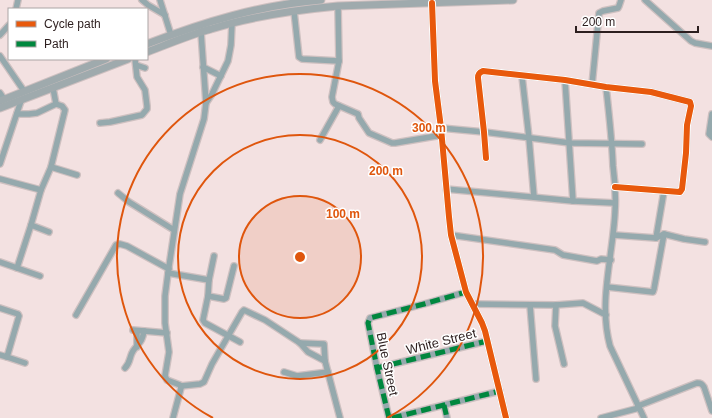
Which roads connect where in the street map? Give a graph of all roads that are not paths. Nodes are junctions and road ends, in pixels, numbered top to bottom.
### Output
1 (142, 0) edge
2 (160, 0) edge
3 (321, 0) edge
4 (513, 0) edge
5 (621, 0) edge
6 (645, 0) edge
7 (432, 3) junction
8 (338, 6) junction
9 (294, 11) junction
10 (165, 15) junction
11 (232, 24) junction
12 (8, 25) edge
13 (201, 32) junction
14 (171, 34) junction
15 (0, 35) edge
16 (148, 44) edge
17 (712, 46) edge
18 (148, 52) edge
19 (0, 56) edge
20 (99, 60) edge
21 (124, 60) edge
22 (339, 61) junction
23 (136, 62) edge
24 (203, 67) junction
25 (145, 68) dead end
26 (90, 69) junction
27 (221, 76) junction
28 (522, 76) junction
29 (565, 80) junction
30 (592, 85) junction
31 (606, 87) junction
32 (54, 88) junction
33 (24, 91) junction
34 (0, 93) edge
35 (2, 100) edge
36 (20, 101) junction
37 (206, 103) junction
38 (56, 104) junction
39 (339, 106) junction
40 (0, 108) edge
41 (17, 114) junction
42 (712, 114) edge
43 (100, 123) dead end
44 (441, 128) junction
45 (484, 132) junction
46 (442, 135) junction
47 (712, 137) edge
48 (528, 138) junction
49 (320, 140) dead end
50 (570, 143) junction
51 (612, 144) junction
52 (642, 144) dead end
53 (486, 158) dead end
54 (0, 164) edge
55 (52, 167) junction
56 (78, 175) dead end
57 (0, 179) edge
58 (615, 187) junction
59 (446, 189) junction
60 (40, 190) junction
61 (664, 191) junction
62 (118, 194) dead end
63 (534, 197) junction
64 (572, 201) junction
65 (615, 204) junction
66 (31, 225) junction
67 (174, 230) junction
68 (49, 232) dead end
69 (664, 234) junction
70 (451, 235) junction
71 (614, 235) junction
72 (656, 238) junction
73 (705, 242) dead end
74 (214, 256) dead end
75 (611, 260) junction
76 (0, 262) edge
77 (234, 266) dead end
78 (17, 268) junction
79 (168, 271) junction
80 (40, 276) dead end
81 (209, 280) junction
82 (607, 286) junction
83 (466, 292) junction
84 (208, 296) junction
85 (473, 304) junction
86 (530, 305) junction
87 (556, 305) junction
88 (0, 308) edge
89 (76, 315) dead end
90 (606, 315) junction
91 (144, 331) junction
92 (166, 333) junction
93 (229, 336) junction
94 (487, 341) junction
95 (240, 342) dead end
96 (300, 343) junction
97 (137, 346) junction
98 (0, 355) edge
99 (7, 357) junction
100 (325, 361) junction
101 (24, 363) dead end
102 (564, 364) dead end
103 (125, 368) dead end
104 (377, 368) junction
105 (284, 372) dead end
106 (328, 372) junction
107 (536, 379) dead end
108 (181, 386) junction
109 (500, 391) junction
110 (444, 405) junction
111 (639, 407) junction
112 (712, 411) edge
113 (173, 418) edge
114 (340, 418) edge
115 (390, 418) edge
116 (447, 418) edge
117 (506, 418) edge
118 (601, 418) edge
119 (644, 418) edge

1 - 10 street
2 - 10 street
3 - 14 main road
4 - 7 main road
5 - 30 street
6 - 17 street
7 - 8 main road
7 - 44 street
8 - 9 main road
8 - 22 street
9 - 11 main road
9 - 22 street
10 - 14 street
11 - 13 main road
11 - 27 street
12 - 15 street
13 - 18 main road
13 - 24 street
14 - 16 main road
19 - 33 street
20 - 26 main road
21 - 26 main road
22 - 39 street
23 - 25 street
23 - 43 street
24 - 27 street
24 - 37 street
26 - 32 main road
26 - 33 main road
27 - 37 street
28 - 29 street
28 - 45 street
28 - 48 street
29 - 30 street
29 - 50 street
30 - 31 street
31 - 51 street
31 - 61 street
32 - 36 main road
32 - 38 street
33 - 35 main road
34 - 35 street
36 - 40 main road
36 - 41 street
37 - 67 street
38 - 41 street
38 - 55 street
39 - 46 street
39 - 49 street
41 - 54 street
42 - 47 street
44 - 45 street
44 - 46 street
45 - 48 street
45 - 53 street
46 - 59 street
48 - 50 street
48 - 63 street
50 - 51 street
50 - 64 street
51 - 52 street
51 - 58 street
55 - 56 street
55 - 60 street
57 - 60 street
58 - 61 street
58 - 65 street
59 - 63 street
59 - 70 street
60 - 66 street
61 - 72 street
62 - 67 street
63 - 64 street
64 - 65 street
65 - 71 street
66 - 68 street
66 - 78 street
67 - 79 street
69 - 72 street
69 - 73 street
69 - 82 street
70 - 75 street
70 - 83 street
71 - 72 street
71 - 75 street
74 - 81 street
75 - 82 street
76 - 78 street
77 - 84 street
78 - 80 street
79 - 81 street
79 - 89 street
79 - 92 street
81 - 84 street
82 - 90 street
83 - 85 street
83 - 104 street, Blue Street
84 - 93 street
85 - 86 street
85 - 94 street
86 - 87 street
86 - 107 street
87 - 90 street
87 - 102 street
88 - 99 street
90 - 111 street
91 - 92 street
91 - 97 street
91 - 97 street
92 - 108 street
93 - 95 street
93 - 96 street
93 - 108 street
94 - 104 street, White Street
94 - 109 street
96 - 100 street
96 - 100 street
97 - 103 street
98 - 99 street
99 - 101 street
100 - 106 street
104 - 115 street, Blue Street
105 - 106 street
106 - 114 street
108 - 113 street
109 - 110 street
109 - 117 street
110 - 115 street
110 - 116 street
111 - 112 street
111 - 118 street
111 - 119 street

